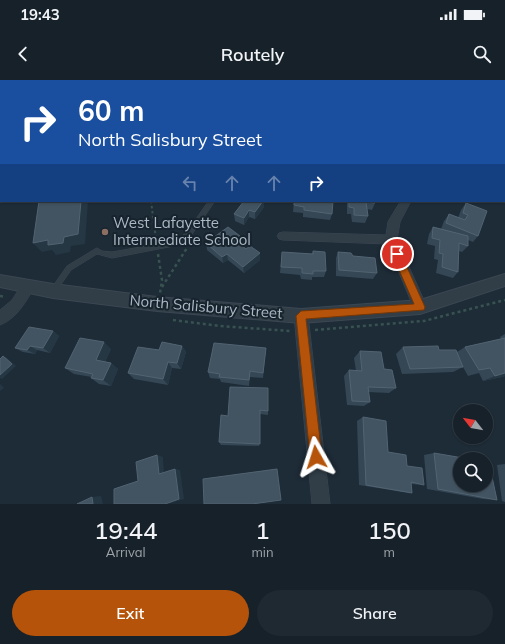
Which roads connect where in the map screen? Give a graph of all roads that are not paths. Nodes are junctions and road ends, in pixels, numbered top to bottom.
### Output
1 (211, 202) edge
2 (405, 202) edge
3 (283, 236) dead end
4 (391, 240) junction
5 (505, 280) edge
6 (0, 281) edge
7 (28, 287) junction
8 (53, 291) junction
9 (420, 307) junction
10 (301, 316) junction
11 (0, 319) edge
12 (321, 504) edge

1 - 8 lane
2 - 4 street
3 - 4 street
4 - 9 street
5 - 9 street, North Salisbury Street
6 - 7 street, North Salisbury Street
7 - 8 street, North Salisbury Street
7 - 11 street
8 - 10 street, North Salisbury Street
9 - 10 street, North Salisbury Street
10 - 12 street

